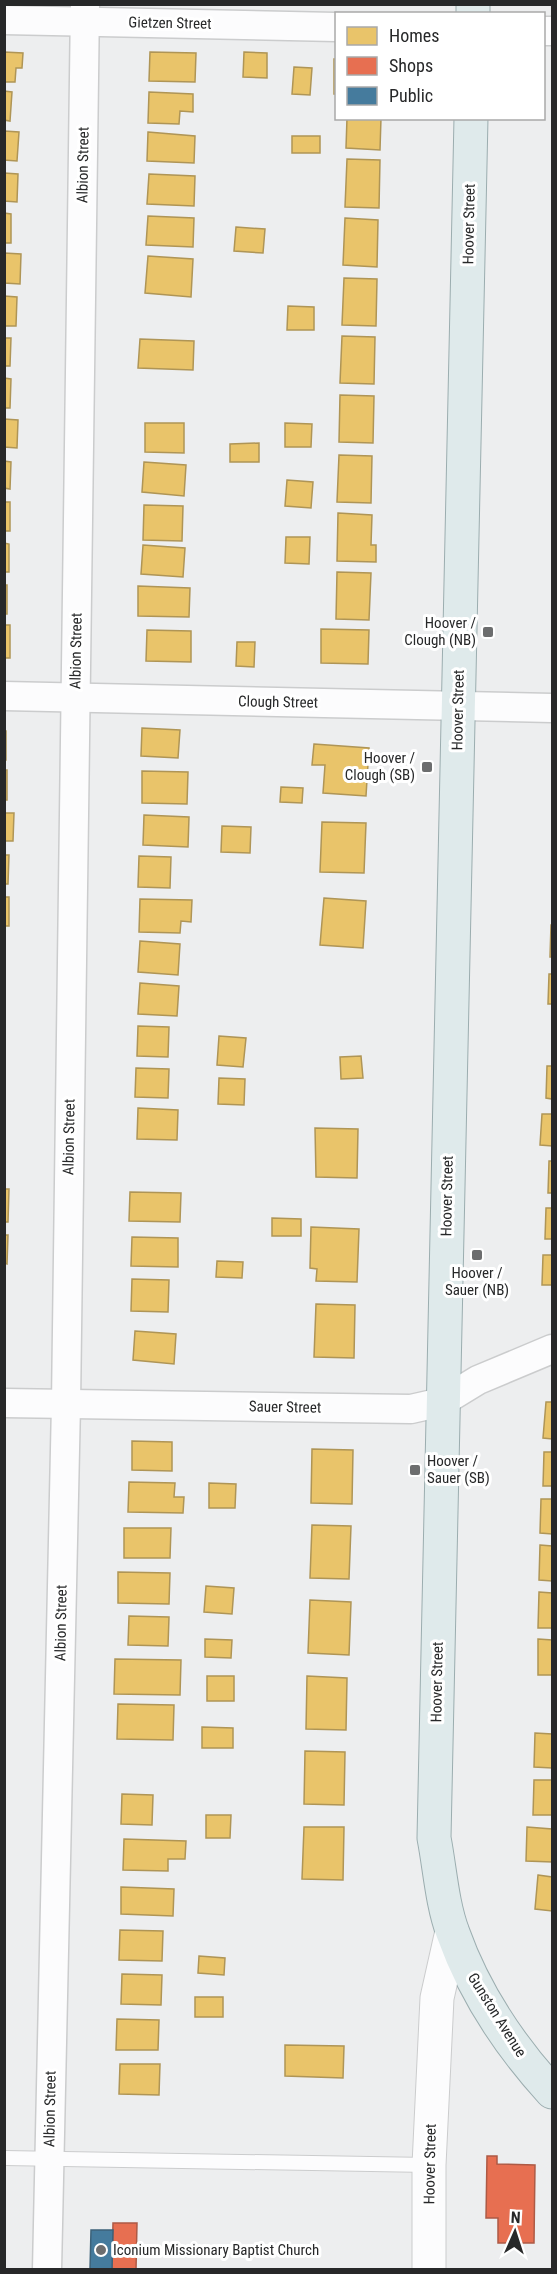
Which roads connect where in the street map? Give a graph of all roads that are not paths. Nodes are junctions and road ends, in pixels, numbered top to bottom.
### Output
1 (85, 13) edge
2 (4, 20) edge
3 (335, 27) edge
4 (471, 120) edge
5 (4, 696) edge
6 (76, 698) junction
7 (458, 706) junction
8 (552, 708) edge
9 (552, 1349) edge
10 (442, 1402) junction
11 (4, 1404) edge
12 (66, 1404) junction
13 (452, 1931) junction
14 (552, 2092) edge
15 (4, 2158) edge
16 (49, 2158) junction
17 (429, 2165) junction
18 (47, 2270) edge
19 (429, 2270) edge

1 - 2 street, Gietzen Street
1 - 3 street, Gietzen Street
1 - 6 street, Albion Street
4 - 7 main road, Hoover Street
5 - 6 street, Clough Street
6 - 7 street, Clough Street
6 - 12 street, Albion Street
7 - 8 street, Clough Street
7 - 10 main road, Hoover Street
9 - 10 street, Sauer Street
10 - 12 street, Sauer Street
10 - 13 main road, Hoover Street
11 - 12 street, Sauer Street
12 - 16 street, Albion Street
13 - 14 main road, Gunston Avenue
13 - 17 street, Hoover Street
15 - 16 lane
16 - 17 lane
16 - 18 street, Albion Street
17 - 19 street, Hoover Street

